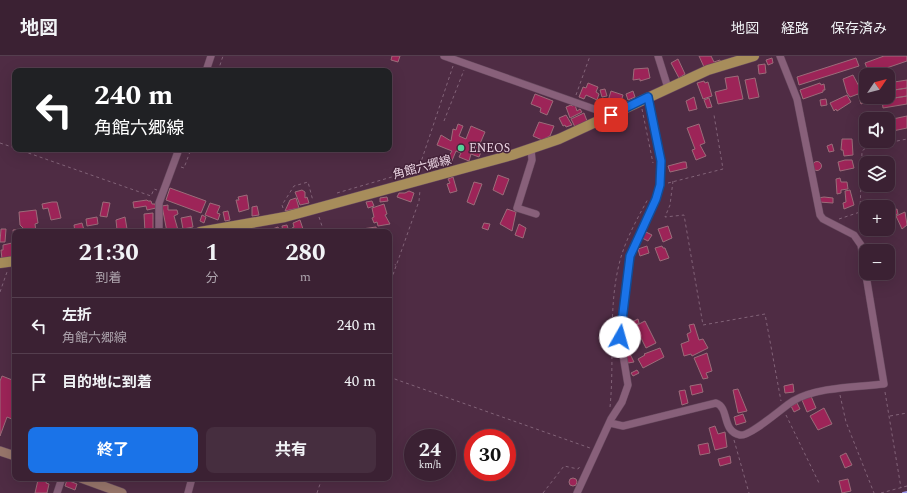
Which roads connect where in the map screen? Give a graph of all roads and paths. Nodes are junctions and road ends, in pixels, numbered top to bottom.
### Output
1 (211, 56) edge
2 (224, 56) edge
3 (444, 56) edge
4 (590, 56) edge
5 (658, 56) edge
6 (754, 56) edge
7 (780, 56) edge
8 (455, 60) junction
9 (466, 64) junction
10 (207, 68) edge
11 (219, 68) edge
12 (668, 88) junction
13 (644, 99) junction
14 (573, 101) junction
15 (611, 115) junction
16 (714, 115) dead end
17 (444, 121) dead end
18 (907, 139) edge
19 (0, 143) edge
20 (12, 148) edge
21 (531, 149) junction
22 (25, 152) edge
23 (178, 152) edge
24 (190, 152) edge
25 (173, 164) junction
26 (654, 165) dead end
27 (419, 169) junction
28 (418, 182) junction
29 (673, 182) junction
30 (660, 185) junction
31 (164, 193) junction
32 (336, 194) dead end
33 (650, 195) dead end
34 (315, 205) junction
35 (536, 214) dead end
36 (285, 218) junction
37 (829, 222) junction
38 (159, 229) edge
39 (218, 229) edge
40 (323, 229) edge
41 (8, 262) edge
42 (392, 264) edge
43 (396, 266) junction
44 (392, 277) edge
45 (0, 292) edge
46 (392, 378) edge
47 (884, 384) junction
48 (839, 389) junction
49 (610, 407) dead end
50 (783, 408) junction
51 (907, 413) edge
52 (889, 416) junction
53 (610, 423) junction
54 (733, 432) junction
55 (0, 451) edge
56 (597, 451) junction
57 (12, 455) edge
58 (582, 464) dead end
59 (61, 481) edge
60 (89, 481) edge
61 (191, 481) edge
62 (321, 481) edge
63 (819, 483) dead end
64 (907, 486) edge
65 (901, 488) junction
66 (57, 493) edge
67 (122, 493) edge
68 (188, 493) edge
69 (317, 493) edge
70 (543, 493) edge
71 (577, 493) edge
72 (749, 493) edge
73 (874, 493) edge
74 (881, 493) edge

1 - 10 street
2 - 11 path
3 - 8 street
4 - 14 path
5 - 12 street
6 - 12 main road, 角館六郷線
7 - 37 street
8 - 9 street
8 - 27 path
9 - 14 street
9 - 17 path
12 - 13 main road, 角館六郷線
13 - 15 main road, 角館六郷線
13 - 26 path
13 - 30 street
14 - 15 street
15 - 21 main road, 角館六郷線
16 - 29 path
18 - 37 path
19 - 20 path
21 - 28 main road, 角館六郷線
21 - 35 street
22 - 31 path
23 - 25 street
24 - 25 path
25 - 31 street
27 - 28 path
27 - 32 path
28 - 34 main road, 角館六郷線
28 - 43 path
29 - 30 path
29 - 50 path
30 - 53 street
31 - 38 street
33 - 49 path
34 - 36 main road, 角館六郷線
34 - 36 path
34 - 40 path
36 - 39 main road, 角館六郷線
37 - 47 street
41 - 45 path
42 - 43 path
43 - 44 path
46 - 56 path
47 - 48 street
47 - 52 path
48 - 50 street
48 - 73 path
50 - 54 street
50 - 63 path
51 - 52 path
52 - 65 path
53 - 54 street
53 - 56 street
54 - 72 path
55 - 57 street
56 - 71 street
58 - 70 path
59 - 66 street
60 - 67 street
61 - 68 street
62 - 69 path
64 - 65 path
65 - 74 path

